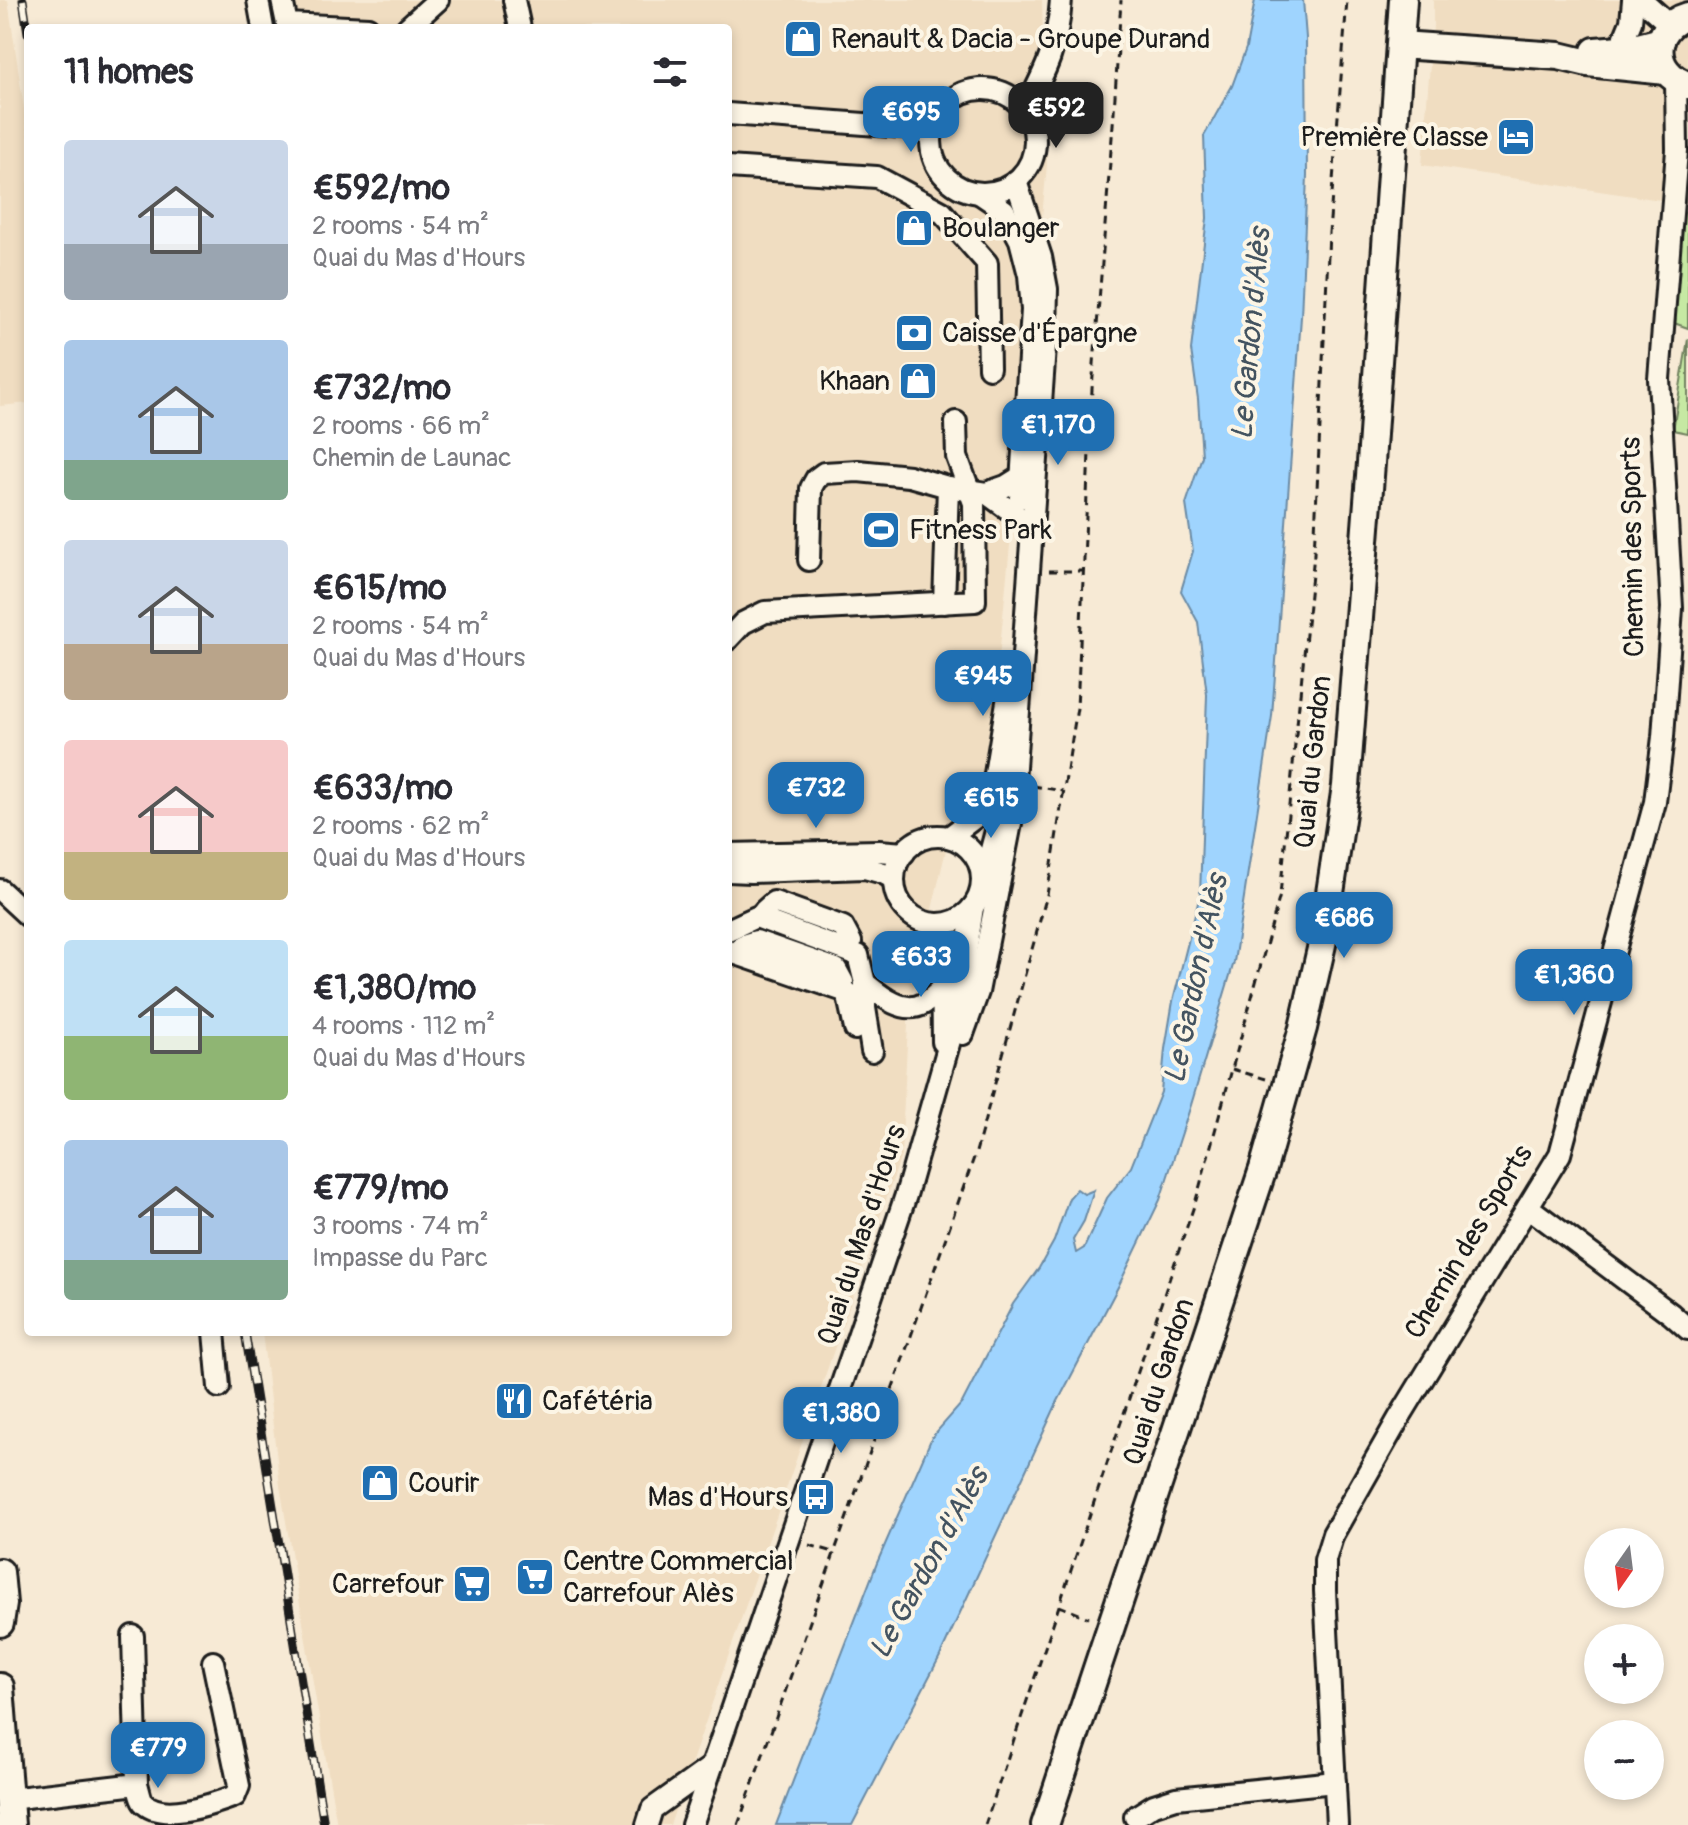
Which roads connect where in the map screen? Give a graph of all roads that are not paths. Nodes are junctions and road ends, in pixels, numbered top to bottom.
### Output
1 (258, 0) edge
2 (282, 0) edge
3 (438, 0) edge
4 (514, 0) edge
5 (1061, 0) edge
6 (1403, 0) edge
7 (1633, 0) edge
8 (1642, 0) edge
9 (1678, 20) edge
10 (262, 24) edge
11 (287, 24) edge
12 (411, 24) edge
13 (519, 24) edge
14 (1400, 45) junction
15 (1620, 49) junction
16 (1559, 56) junction
17 (1677, 79) edge
18 (1025, 110) junction
19 (732, 114) edge
20 (1688, 118) edge
21 (932, 129) junction
22 (1677, 150) junction
23 (732, 167) edge
24 (1016, 181) junction
25 (979, 193) junction
26 (989, 368) dead end
27 (956, 422) dead end
28 (1022, 476) junction
29 (948, 487) junction
30 (978, 492) junction
31 (1019, 517) junction
32 (809, 560) dead end
33 (944, 603) junction
34 (732, 635) edge
35 (1014, 773) junction
36 (949, 837) junction
37 (904, 853) junction
38 (732, 854) edge
39 (732, 871) edge
40 (894, 879) junction
41 (983, 880) junction
42 (0, 890) edge
43 (973, 907) junction
44 (765, 910) junction
45 (24, 912) edge
46 (934, 924) junction
47 (851, 941) junction
48 (737, 943) edge
49 (848, 982) junction
50 (943, 988) junction
51 (855, 1029) dead end
52 (872, 1051) dead end
53 (943, 1070) junction
54 (1528, 1207) junction
55 (1688, 1329) edge
56 (214, 1336) edge
57 (219, 1387) dead end
58 (0, 1572) edge
59 (0, 1623) edge
60 (133, 1636) dead end
61 (213, 1662) dead end
62 (0, 1700) edge
63 (712, 1766) junction
64 (1335, 1782) junction
65 (137, 1784) junction
66 (10, 1812) edge
67 (1135, 1817) dead end
68 (647, 1825) edge
69 (692, 1825) edge
70 (1045, 1825) edge
71 (1337, 1825) edge

1 - 10 street
2 - 11 street
3 - 12 street
4 - 13 street
5 - 18 street
6 - 14 main road, Quai du Gardon
7 - 15 street
8 - 9 street
9 - 15 main road
9 - 17 main road
14 - 16 main road
14 - 70 main road, Quai du Gardon
15 - 16 main road
16 - 17 main road
17 - 22 street, Chemin des Sports
18 - 21 street
18 - 24 street
19 - 21 street
20 - 22 street, Chemin des Sports
21 - 25 street
22 - 54 street, Chemin des Sports
23 - 26 street
24 - 25 street
24 - 35 street, Quai du Mas d'Hours
25 - 28 street
27 - 30 street
28 - 30 street
28 - 31 street
29 - 30 street
29 - 32 street
29 - 33 street
30 - 31 street
30 - 33 street
31 - 36 street
33 - 34 street
35 - 41 street, Quai du Mas d'Hours
35 - 53 street, Quai du Mas d'Hours
36 - 37 street
36 - 41 street
37 - 38 street
37 - 40 street
39 - 40 street
40 - 46 street
41 - 43 street
42 - 45 street
43 - 46 street
43 - 53 street, Quai du Mas d'Hours
44 - 47 street
44 - 47 street
44 - 48 street
46 - 50 street, Quai du Mas d'Hours
47 - 49 street
48 - 49 street
49 - 50 street
49 - 51 street
49 - 52 street
50 - 53 street, Quai du Mas d'Hours
53 - 63 street, Quai du Mas d'Hours
54 - 55 street
54 - 64 street, Chemin des Sports
56 - 57 street
58 - 59 main road
60 - 65 street
61 - 65 street
62 - 66 main road
63 - 68 street
63 - 69 street, Quai du Mas d'Hours
64 - 67 street
64 - 71 street, Chemin des Sports
65 - 66 street

